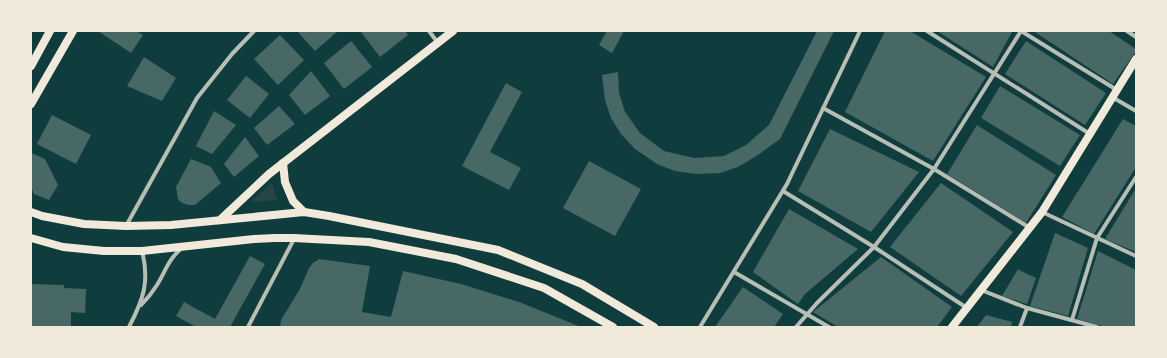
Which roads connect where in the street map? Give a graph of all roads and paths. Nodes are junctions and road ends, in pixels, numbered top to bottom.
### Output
1 (50, 31) edge
2 (73, 31) edge
3 (254, 31) edge
4 (429, 31) edge
5 (453, 31) edge
6 (860, 31) edge
7 (927, 31) edge
8 (1021, 31) edge
9 (1127, 31) edge
10 (1136, 37) edge
11 (438, 43) junction
12 (1136, 58) edge
13 (31, 66) edge
14 (994, 74) junction
15 (1115, 94) junction
16 (31, 104) edge
17 (824, 108) junction
18 (1136, 111) edge
19 (1090, 134) junction
20 (284, 163) junction
21 (934, 169) junction
22 (1136, 177) edge
23 (783, 191) junction
24 (31, 212) edge
25 (304, 212) junction
26 (1042, 212) junction
27 (220, 220) junction
28 (126, 226) junction
29 (1030, 228) junction
30 (31, 238) edge
31 (294, 238) junction
32 (1097, 238) junction
33 (874, 247) junction
34 (182, 248) junction
35 (142, 251) junction
36 (1136, 256) edge
37 (734, 272) junction
38 (981, 290) junction
39 (139, 307) junction
40 (967, 308) junction
41 (1027, 308) junction
42 (807, 314) junction
43 (1072, 320) junction
44 (129, 327) edge
45 (248, 327) edge
46 (613, 327) edge
47 (654, 327) edge
48 (700, 327) edge
49 (796, 327) edge
50 (829, 327) edge
51 (952, 327) edge
52 (1020, 327) edge
53 (1094, 327) edge

1 - 13 main road
2 - 16 main road
3 - 28 street
4 - 11 street
5 - 11 main road
6 - 17 street
7 - 14 street
8 - 14 street
8 - 15 street
9 - 10 street
11 - 20 main road
12 - 15 main road
14 - 19 street
14 - 21 street
15 - 18 street
15 - 19 main road
17 - 21 street
17 - 23 street
19 - 26 main road
20 - 25 main road
20 - 27 main road
21 - 29 street
21 - 33 street
22 - 32 street
23 - 33 street
23 - 37 street
24 - 28 main road
25 - 27 main road
25 - 47 main road
26 - 29 main road
26 - 32 street
27 - 28 main road
29 - 38 main road
30 - 35 main road
31 - 34 main road
31 - 45 street
31 - 46 main road
32 - 36 street
32 - 43 street
33 - 40 street
33 - 42 street
34 - 35 main road
34 - 39 street
35 - 39 street
37 - 42 street
37 - 48 street
38 - 40 main road
38 - 41 street
39 - 44 street
40 - 51 main road
41 - 43 street
41 - 52 street
42 - 49 street
42 - 50 street
43 - 53 street

